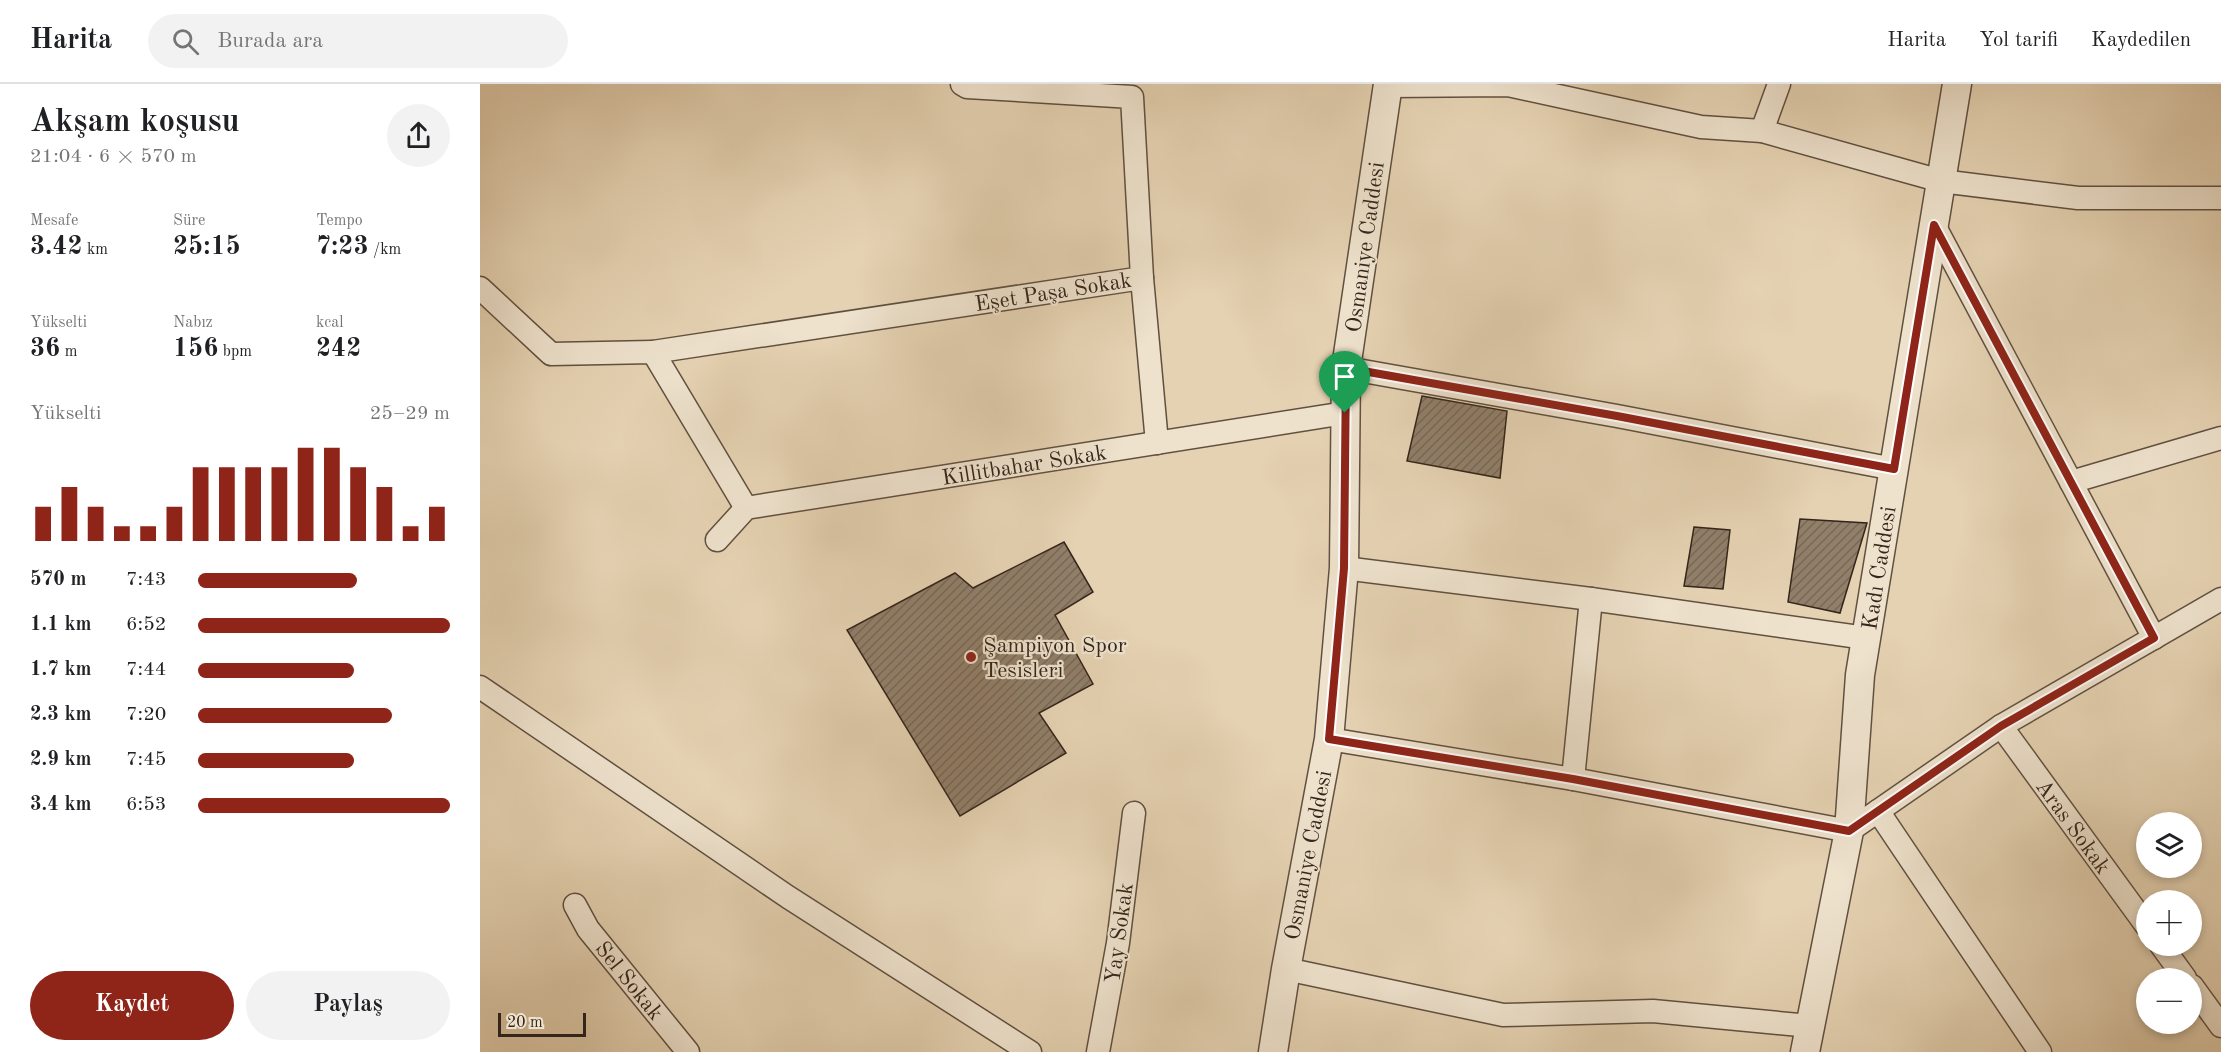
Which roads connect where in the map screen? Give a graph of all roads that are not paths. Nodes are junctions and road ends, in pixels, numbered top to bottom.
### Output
1 (1779, 84) edge
2 (1957, 84) edge
3 (966, 85) edge
4 (1388, 85) edge
5 (1762, 131) junction
6 (1941, 181) junction
7 (2221, 198) edge
8 (1934, 225) junction
9 (1142, 278) junction
10 (480, 288) edge
11 (653, 352) junction
12 (1346, 368) junction
13 (1345, 413) junction
14 (2221, 438) edge
15 (1157, 443) junction
16 (1894, 469) junction
17 (2071, 482) junction
18 (746, 508) junction
19 (717, 540) dead end
20 (1344, 568) junction
21 (1591, 599) junction
22 (2221, 599) edge
23 (1866, 638) junction
24 (2154, 638) junction
25 (480, 687) edge
26 (2001, 726) junction
27 (1329, 739) junction
28 (1573, 779) junction
29 (1878, 811) junction
30 (1134, 813) dead end
31 (1849, 831) junction
32 (575, 906) dead end
33 (2136, 911) edge
34 (2169, 956) edge
35 (2178, 968) edge
36 (1286, 969) junction
37 (2202, 1000) edge
38 (2221, 1026) edge
39 (1808, 1039) edge
40 (688, 1052) edge
41 (1030, 1052) edge
42 (1098, 1052) edge
43 (1273, 1052) edge
44 (2040, 1052) edge

1 - 5 street
2 - 6 street, Kadı Caddesi
3 - 9 street, Eşet Paşa Sokak
4 - 5 street
4 - 12 street, Osmaniye Caddesi
5 - 6 street
6 - 7 street
6 - 8 street, Kadı Caddesi
8 - 16 street, Kadı Caddesi
8 - 17 street
9 - 11 street, Eşet Paşa Sokak
9 - 15 street
10 - 11 street, Eşet Paşa Sokak
11 - 18 street
12 - 13 street, Osmaniye Caddesi
12 - 16 street
13 - 15 street, Killitbahar Sokak
13 - 20 street, Osmaniye Caddesi
14 - 17 street
15 - 18 street, Killitbahar Sokak
16 - 23 street, Kadı Caddesi
17 - 24 street
18 - 19 street
20 - 21 street
20 - 27 street, Osmaniye Caddesi
21 - 23 street
21 - 28 street
22 - 24 street
23 - 31 street, Kadı Caddesi
24 - 26 street
25 - 41 street
26 - 29 street
26 - 33 street, Aras Sokak
27 - 28 street
27 - 36 street, Osmaniye Caddesi
28 - 31 street
29 - 31 street
29 - 44 street
30 - 42 street, Yay Sokak
31 - 39 street, Kadı Caddesi
32 - 40 street, Sel Sokak
34 - 35 street
36 - 39 street
36 - 43 street, Osmaniye Caddesi
37 - 38 street

